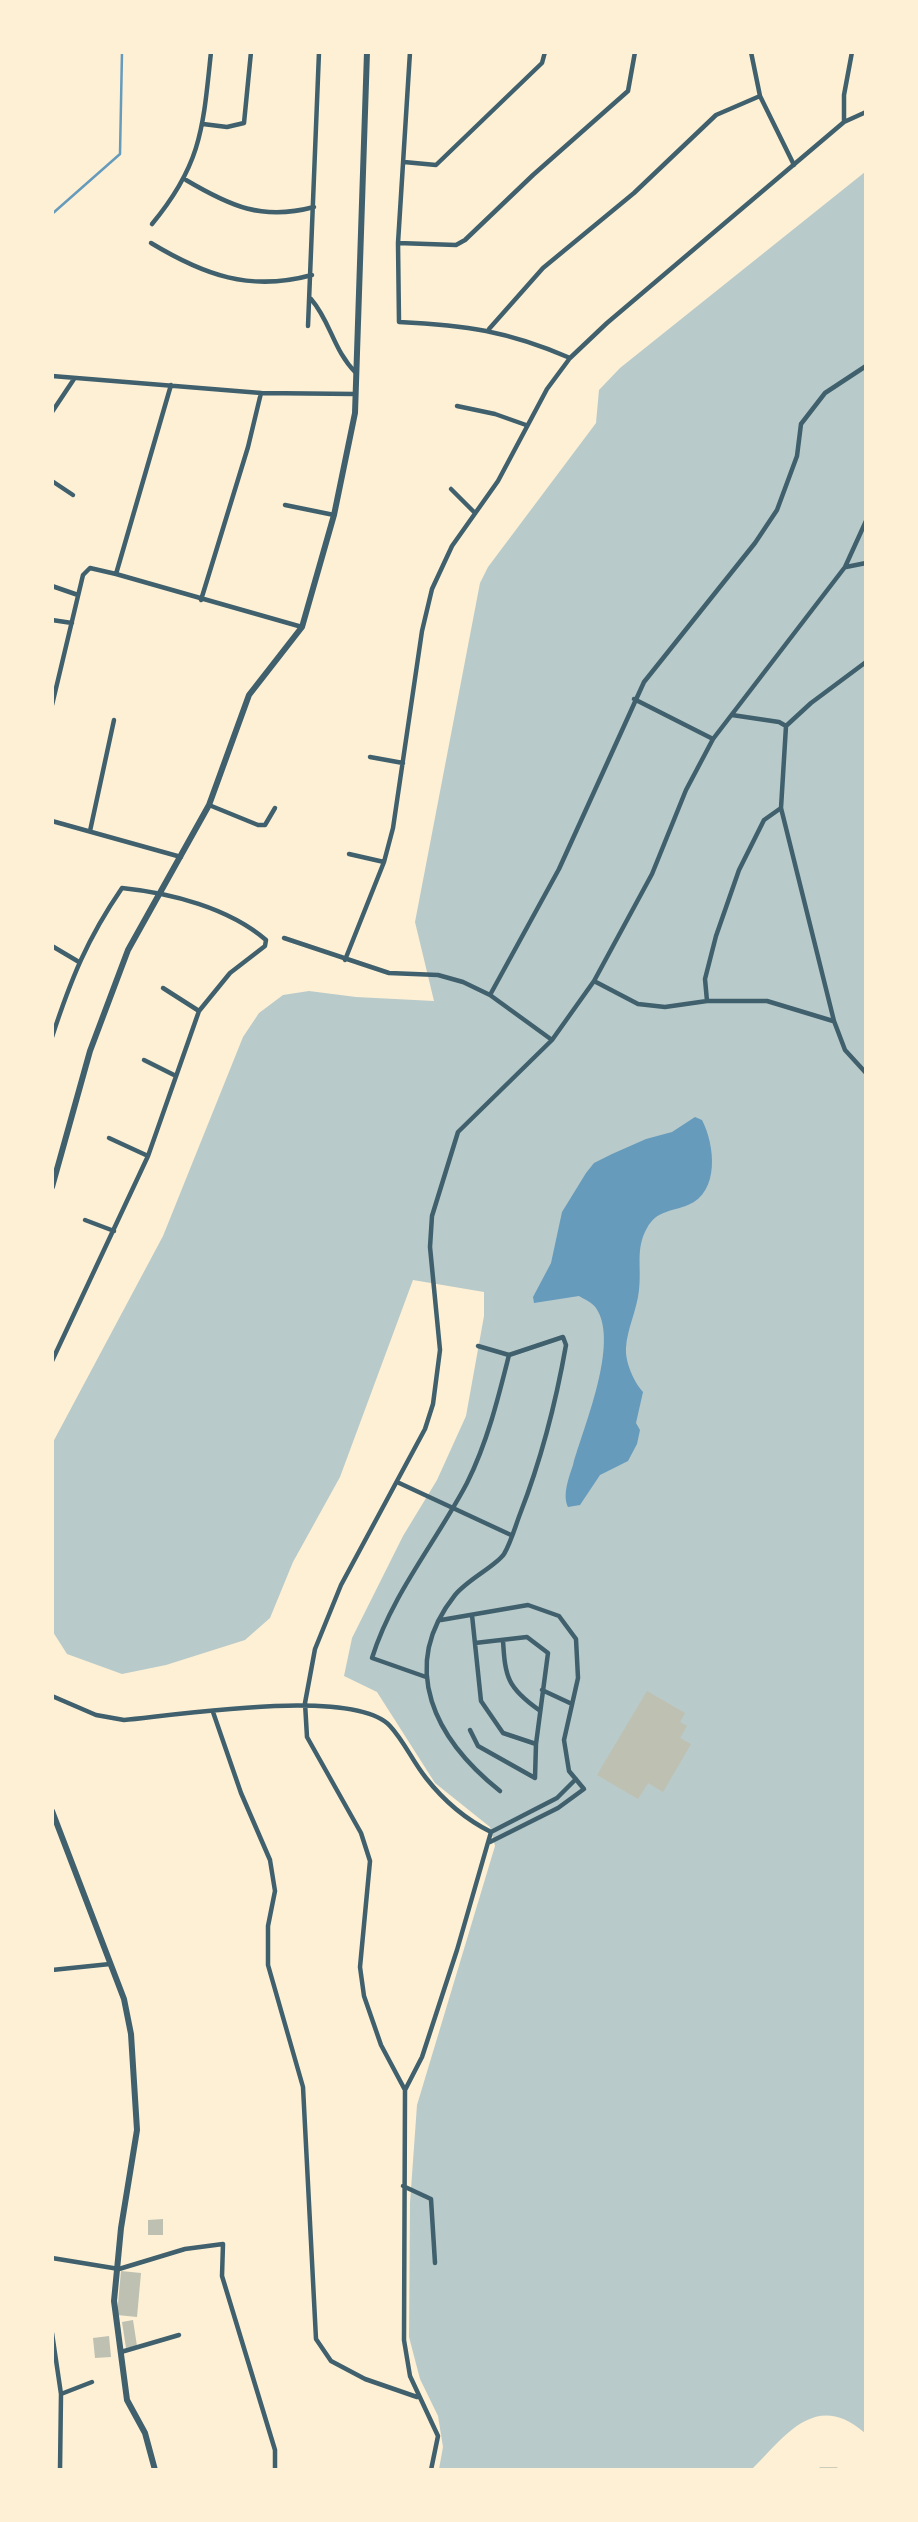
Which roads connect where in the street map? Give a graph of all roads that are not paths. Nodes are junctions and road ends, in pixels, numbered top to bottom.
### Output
1 (211, 52) edge
2 (251, 52) edge
3 (319, 52) edge
4 (367, 52) edge
5 (410, 52) edge
6 (545, 52) edge
7 (635, 52) edge
8 (751, 52) edge
9 (852, 52) edge
10 (760, 96) junction
11 (866, 112) edge
12 (844, 122) junction
13 (203, 124) junction
14 (404, 162) junction
15 (794, 165) junction
16 (186, 180) junction
17 (314, 207) junction
18 (152, 224) dead end
19 (151, 243) dead end
20 (398, 243) junction
21 (312, 275) junction
22 (311, 299) junction
23 (308, 326) dead end
24 (489, 329) junction
25 (570, 358) junction
26 (866, 366) edge
27 (357, 374) junction
28 (52, 376) edge
29 (74, 379) junction
30 (171, 385) junction
31 (261, 393) junction
32 (356, 394) junction
33 (457, 406) dead end
34 (52, 412) edge
35 (526, 425) junction
36 (52, 481) edge
37 (451, 489) dead end
38 (73, 495) dead end
39 (285, 505) dead end
40 (475, 513) junction
41 (334, 515) junction
42 (866, 521) edge
43 (866, 563) edge
44 (845, 567) junction
45 (116, 574) junction
46 (52, 586) edge
47 (78, 595) junction
48 (201, 600) junction
49 (52, 620) edge
50 (72, 623) junction
51 (302, 627) junction
52 (866, 662) edge
53 (634, 699) junction
54 (52, 705) edge
55 (732, 715) junction
56 (114, 720) dead end
57 (786, 726) junction
58 (713, 739) junction
59 (370, 757) dead end
60 (403, 762) junction
61 (209, 805) junction
62 (275, 808) dead end
63 (781, 808) junction
64 (52, 821) edge
65 (90, 831) junction
66 (349, 854) dead end
67 (181, 857) junction
68 (384, 862) junction
69 (160, 892) junction
70 (284, 938) dead end
71 (52, 946) edge
72 (345, 960) junction
73 (79, 962) junction
74 (594, 981) junction
75 (163, 988) dead end
76 (490, 995) junction
77 (707, 1001) junction
78 (199, 1011) junction
79 (834, 1021) junction
80 (55, 1023) edge
81 (52, 1037) edge
82 (552, 1040) junction
83 (144, 1060) dead end
84 (866, 1073) edge
85 (176, 1076) junction
86 (109, 1138) dead end
87 (148, 1156) junction
88 (52, 1186) edge
89 (85, 1220) dead end
90 (114, 1231) junction
91 (478, 1346) dead end
92 (509, 1355) junction
93 (52, 1362) edge
94 (397, 1482) junction
95 (453, 1508) junction
96 (511, 1535) junction
97 (472, 1615) junction
98 (440, 1620) junction
99 (503, 1640) junction
100 (475, 1643) junction
101 (426, 1677) junction
102 (542, 1690) junction
103 (52, 1696) edge
104 (305, 1703) junction
105 (572, 1704) junction
106 (540, 1710) junction
107 (213, 1712) junction
108 (470, 1730) dead end
109 (536, 1744) junction
110 (576, 1779) junction
111 (500, 1791) dead end
112 (52, 1811) edge
113 (491, 1832) junction
114 (490, 1842) junction
115 (111, 1964) junction
116 (52, 1970) edge
117 (405, 2090) junction
118 (403, 2186) junction
119 (52, 2258) edge
120 (435, 2263) dead end
121 (120, 2269) junction
122 (52, 2333) edge
123 (178, 2335) dead end
124 (121, 2352) junction
125 (92, 2382) dead end
126 (61, 2394) junction
127 (417, 2397) junction
128 (60, 2469) edge
129 (155, 2469) edge
130 (275, 2469) edge
131 (431, 2469) edge
132 (820, 2469) edge
133 (837, 2469) edge

1 - 13 street
2 - 13 street
3 - 17 street
4 - 27 street
5 - 14 street
6 - 14 street
7 - 20 street
8 - 10 street
9 - 12 street
10 - 15 street
10 - 24 street
11 - 12 street
12 - 15 street
13 - 16 street
14 - 20 street
15 - 25 street
16 - 17 street
16 - 18 street
17 - 21 street
19 - 21 street
20 - 24 street
21 - 22 street
22 - 23 street
22 - 27 street
24 - 25 street
25 - 35 street
26 - 53 street
27 - 32 street
28 - 29 street
29 - 30 street
29 - 34 street
30 - 31 street
30 - 45 street
31 - 32 street
31 - 48 street
32 - 41 street
33 - 35 street
35 - 40 street
36 - 38 street
37 - 40 street
39 - 41 street
40 - 60 street
41 - 51 street
42 - 44 street
43 - 44 street
44 - 55 street
45 - 47 street
45 - 48 street
46 - 47 street
47 - 50 street
48 - 51 street
49 - 50 street
50 - 54 street
51 - 61 street
52 - 57 street
53 - 58 street
53 - 76 street
55 - 57 street
55 - 58 street
56 - 65 street
57 - 63 street
58 - 74 street
59 - 60 street
60 - 68 street
61 - 62 street
61 - 67 street
63 - 77 street
63 - 79 street
64 - 65 street
65 - 67 street
66 - 68 street
67 - 69 street
68 - 72 street
69 - 73 street
69 - 78 street
69 - 88 street
70 - 72 street
71 - 73 street
72 - 76 street
73 - 80 street
74 - 77 street
74 - 82 street
75 - 78 street
76 - 82 street
77 - 79 street
78 - 85 street
79 - 84 street
80 - 81 street
82 - 94 street
83 - 85 street
85 - 87 street
86 - 87 street
87 - 90 street
89 - 90 street
90 - 93 street
91 - 92 street
92 - 95 street
92 - 96 street
94 - 95 street
94 - 104 street
95 - 96 street
95 - 101 street
96 - 98 street
97 - 98 street
97 - 100 street
97 - 105 street
98 - 101 street
99 - 100 street
99 - 102 street
99 - 106 street
100 - 109 street
101 - 111 street
102 - 105 street
102 - 106 street
103 - 107 street
104 - 107 street
104 - 113 street
104 - 117 street
105 - 110 street
106 - 109 street
107 - 127 street
108 - 109 street
110 - 113 street
110 - 114 street
112 - 115 street
113 - 114 street
114 - 117 street
115 - 116 street
115 - 121 street
117 - 118 street
118 - 120 street
118 - 127 street
119 - 121 street
121 - 124 street
121 - 130 street
122 - 126 street
123 - 124 street
124 - 129 street
125 - 126 street
126 - 128 street
127 - 131 street
132 - 133 street

